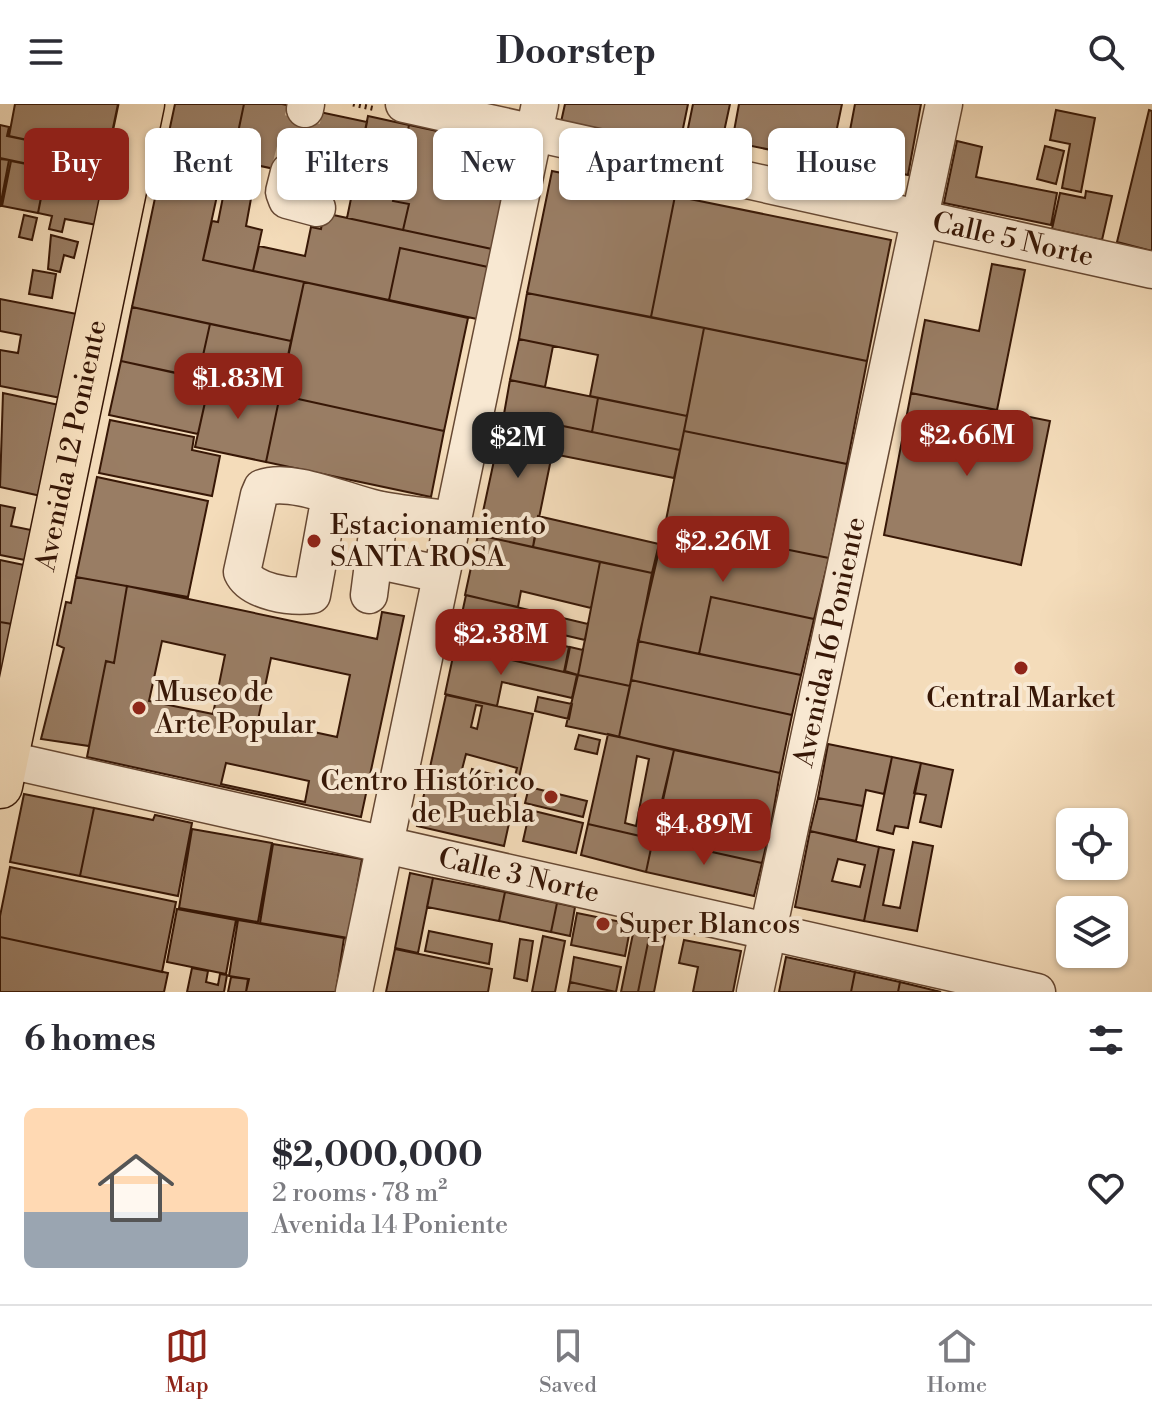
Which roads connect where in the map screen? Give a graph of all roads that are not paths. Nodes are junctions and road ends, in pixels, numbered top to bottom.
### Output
1 (142, 104) edge
2 (404, 104) edge
3 (944, 104) edge
4 (537, 118) edge
5 (287, 200) edge
6 (317, 208) dead end
7 (920, 219) junction
8 (1152, 270) edge
9 (330, 496) dead end
10 (380, 510) junction
11 (452, 520) junction
12 (440, 574) junction
13 (2, 768) edge
14 (383, 845) junction
15 (767, 930) junction
16 (354, 992) edge
17 (755, 992) edge
18 (1037, 992) edge

1 - 13 main road, Avenida 12 Poniente
2 - 4 street, Calle 5 Norte
3 - 7 street, Avenida 16 Poniente
4 - 7 street, Calle 5 Norte
4 - 11 street
5 - 6 street
7 - 8 street, Calle 5 Norte
7 - 15 street, Avenida 16 Poniente
9 - 10 street
10 - 11 street
10 - 12 street
11 - 12 street
12 - 14 street
13 - 14 street, Calle 3 Norte
14 - 15 street, Calle 3 Norte
14 - 16 street
15 - 17 street, Avenida 16 Poniente
15 - 18 street, Calle 3 Norte

